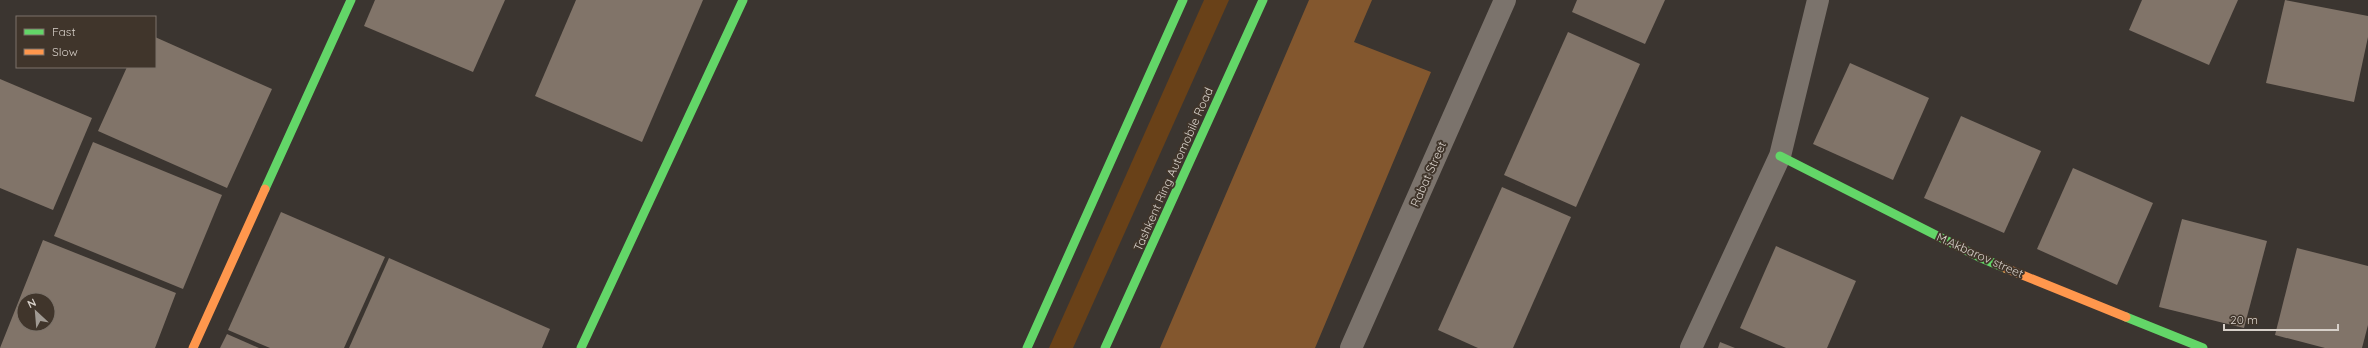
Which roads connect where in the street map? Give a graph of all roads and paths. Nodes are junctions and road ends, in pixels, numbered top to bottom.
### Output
1 (351, 0) edge
2 (743, 0) edge
3 (1183, 0) edge
4 (1263, 0) edge
5 (1505, 0) edge
6 (1818, 0) edge
7 (1780, 156) junction
8 (2190, 345) edge
9 (193, 348) edge
10 (581, 348) edge
11 (1027, 348) edge
12 (1105, 348) edge
13 (1351, 348) edge
14 (1692, 348) edge

1 - 9 main road
2 - 10 main road
3 - 11 main road
4 - 12 main road, Tashkent Ring Automobile Road
5 - 13 street, Rabat Street
6 - 7 street
7 - 8 main road, M.Akbarov street
7 - 14 street

